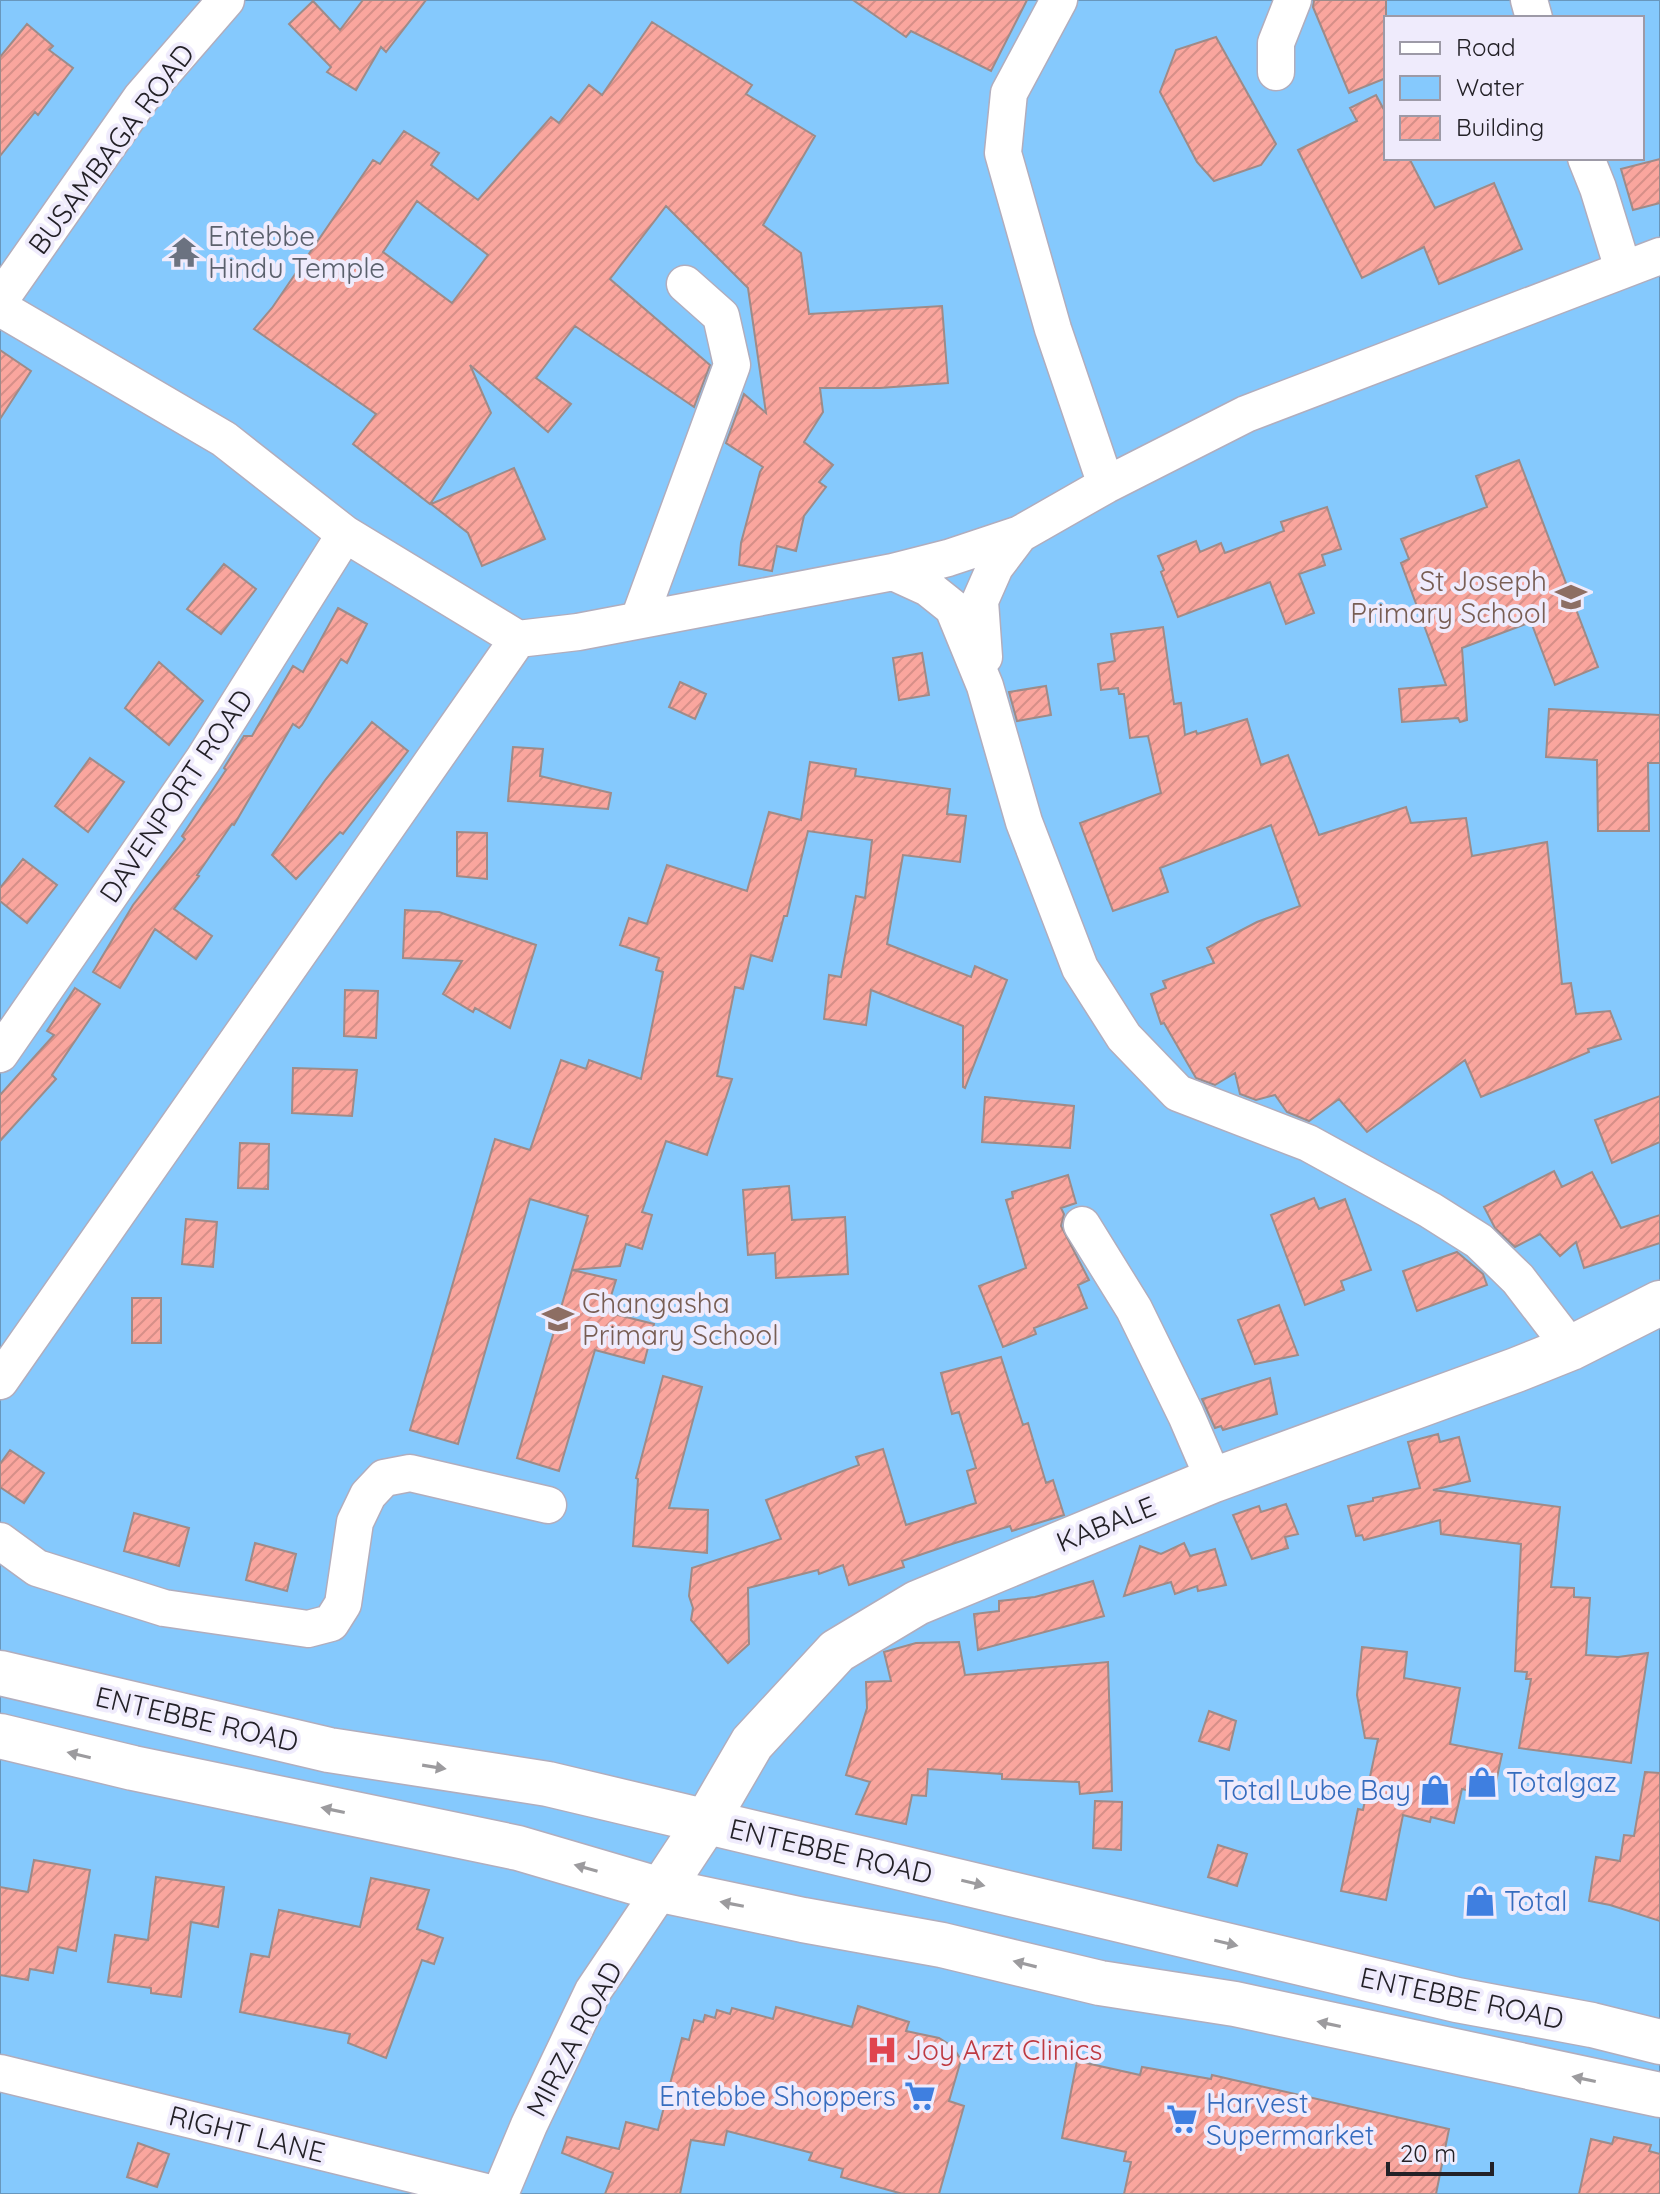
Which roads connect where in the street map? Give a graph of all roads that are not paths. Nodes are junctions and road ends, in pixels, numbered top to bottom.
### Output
1 (226, 0) edge
2 (1059, 0) edge
3 (1293, 0) edge
4 (1276, 72) dead end
5 (1587, 160) edge
6 (1660, 256) edge
7 (1623, 269) junction
8 (685, 284) dead end
9 (0, 300) edge
10 (0, 308) edge
11 (1106, 485) junction
12 (345, 534) junction
13 (1020, 534) junction
14 (893, 572) junction
15 (639, 619) junction
16 (518, 639) junction
17 (985, 686) junction
18 (0, 1054) edge
19 (1082, 1225) dead end
20 (1660, 1303) edge
21 (1571, 1348) junction
22 (0, 1381) edge
23 (1214, 1480) junction
24 (548, 1505) dead end
25 (0, 1541) edge
26 (0, 1673) edge
27 (0, 1736) edge
28 (706, 1822) junction
29 (661, 1890) junction
30 (1660, 2042) edge
31 (0, 2073) edge
32 (1660, 2095) edge
33 (497, 2194) edge

1 - 9 street, BUSAMBAGA ROAD
2 - 11 street
3 - 4 street
5 - 7 street
6 - 7 street
7 - 11 street
8 - 15 street
10 - 12 street
11 - 13 street
12 - 16 street
12 - 18 street, DAVENPORT ROAD
13 - 14 street
13 - 17 street
14 - 15 street
14 - 17 street
15 - 16 street
16 - 22 street
17 - 21 street
19 - 23 street
20 - 21 main road, KABALE
21 - 23 main road, KABALE
23 - 28 main road, KABALE
24 - 25 street
26 -> 28 main road, ENTEBBE ROAD
29 -> 27 main road, ENTEBBE ROAD
28 - 29 main road, KABALE
28 -> 30 main road, ENTEBBE ROAD
32 -> 29 main road, ENTEBBE ROAD
29 - 33 street, MIRZA ROAD
31 - 33 street, RIGHT LANE

